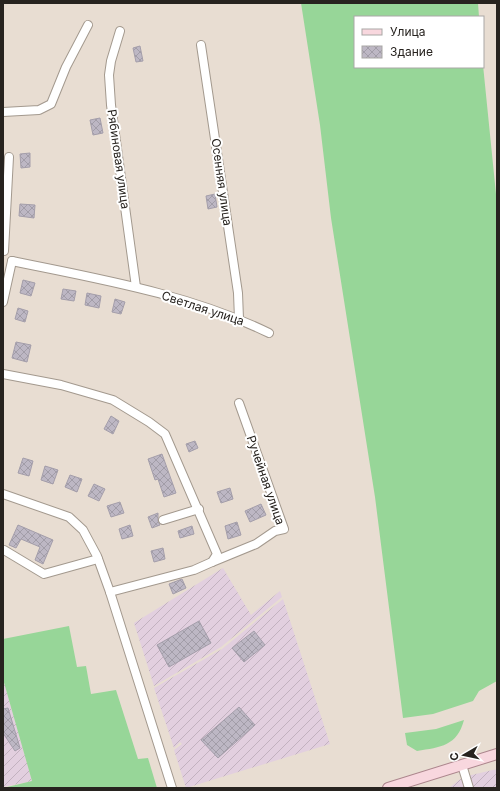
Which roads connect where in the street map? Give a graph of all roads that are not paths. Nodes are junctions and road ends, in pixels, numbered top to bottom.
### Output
1 (88, 25) dead end
2 (120, 32) dead end
3 (201, 45) dead end
4 (3, 112) edge
5 (9, 157) dead end
6 (3, 251) edge
7 (12, 261) junction
8 (136, 287) junction
9 (3, 302) edge
10 (239, 319) junction
11 (269, 333) dead end
12 (3, 374) edge
13 (239, 403) dead end
14 (3, 494) edge
15 (199, 509) junction
16 (163, 520) dead end
17 (4, 550) edge
18 (98, 559) junction
19 (212, 562) junction
20 (110, 592) junction
21 (497, 754) edge
22 (462, 765) junction
23 (172, 788) edge
24 (388, 788) edge
25 (469, 788) edge

1 - 4 street
2 - 8 street, Рябиновая улица
3 - 10 street, Осенняя улица
5 - 6 street
6 - 7 street
7 - 8 street, Светлая улица
7 - 9 street
8 - 10 street, Светлая улица
10 - 11 street, Светлая улица
12 - 15 street
13 - 19 street, Ручейная улица
14 - 18 street
15 - 16 street
15 - 19 street
17 - 18 street
18 - 20 street
19 - 20 street
20 - 23 street
21 - 22 main road
22 - 24 main road
22 - 25 street

